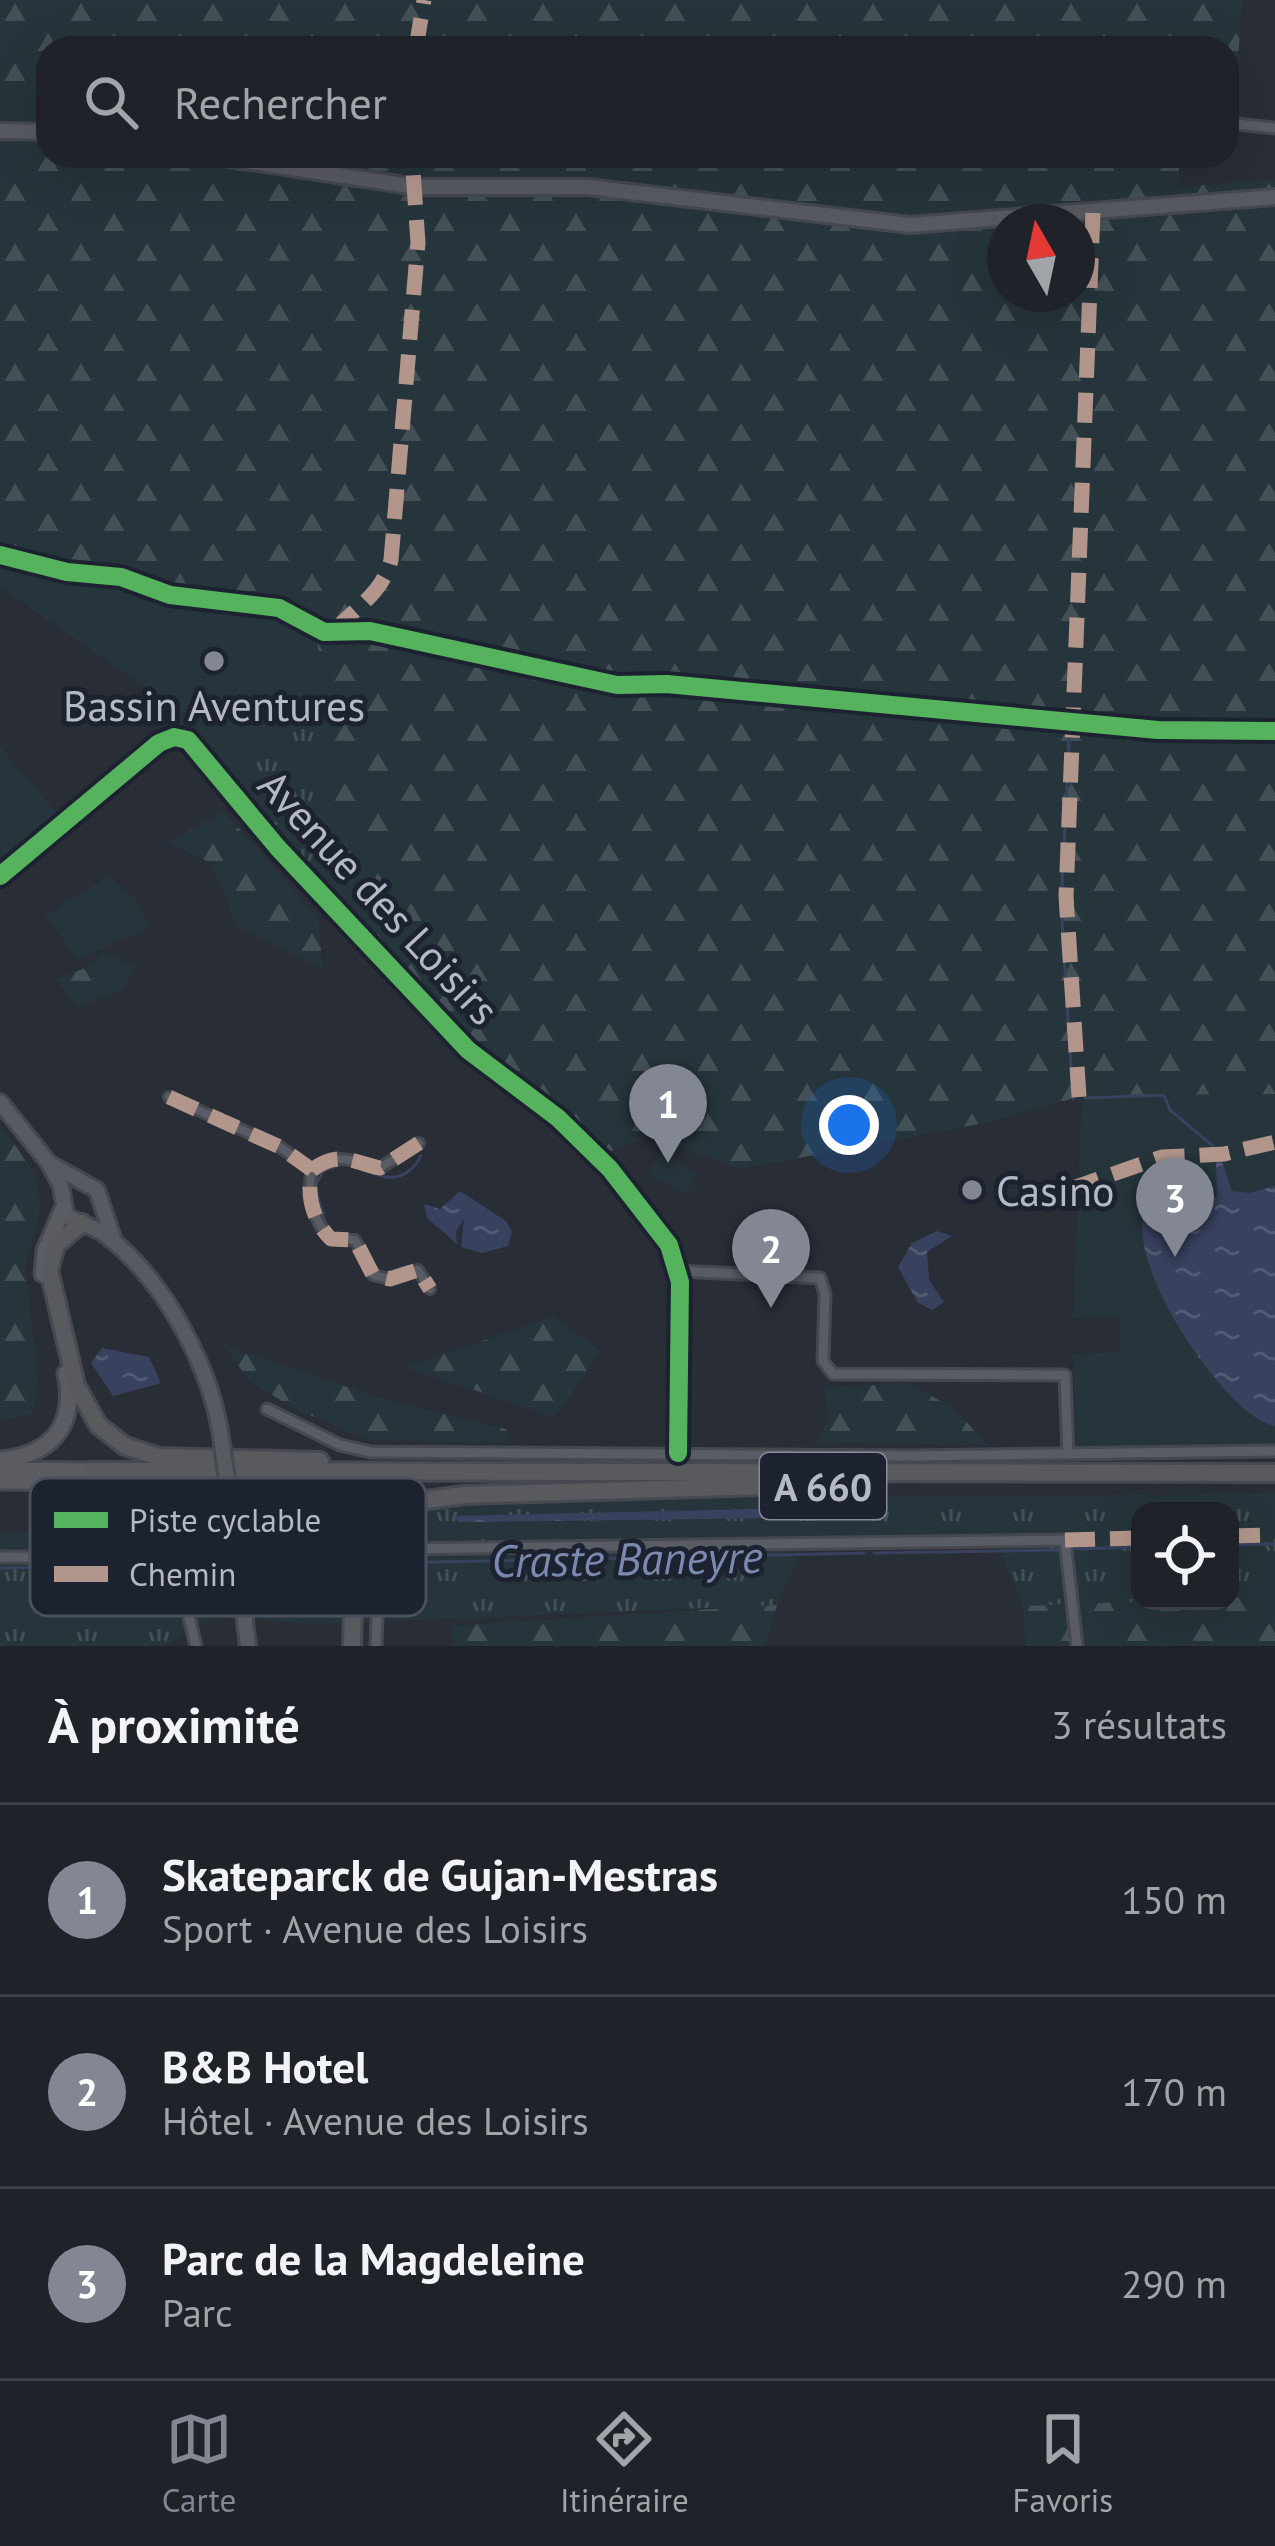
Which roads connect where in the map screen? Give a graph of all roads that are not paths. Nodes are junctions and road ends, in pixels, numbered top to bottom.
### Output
1 (1239, 124) edge
2 (1275, 128) edge
3 (0, 131) edge
4 (36, 132) edge
5 (288, 168) edge
6 (1275, 197) edge
7 (0, 877) edge
8 (170, 1096) dead end
9 (0, 1102) edge
10 (419, 1143) dead end
11 (48, 1162) junction
12 (313, 1171) junction
13 (80, 1184) junction
14 (63, 1204) junction
15 (101, 1208) junction
16 (82, 1223) junction
17 (118, 1246) junction
18 (680, 1270) junction
19 (430, 1289) dead end
20 (267, 1408) dead end
21 (1275, 1451) edge
22 (678, 1454) junction
23 (1068, 1454) junction
24 (0, 1465) edge
25 (555, 1474) junction
26 (1275, 1474) edge
27 (88, 1476) junction
28 (53, 1478) edge
29 (108, 1478) edge
30 (169, 1478) edge
31 (227, 1478) edge
32 (30, 1479) edge
33 (0, 1481) edge
34 (426, 1483) edge
35 (1275, 1485) edge
36 (763, 1486) junction
37 (426, 1500) edge
38 (426, 1549) edge
39 (0, 1557) edge
40 (30, 1557) edge
41 (190, 1616) edge
42 (244, 1616) edge
43 (348, 1616) edge
44 (351, 1616) edge
45 (377, 1616) edge
46 (196, 1646) edge
47 (248, 1646) edge
48 (349, 1646) edge
49 (376, 1646) edge
50 (1077, 1646) edge

1 - 2 street
3 - 4 main road
5 - 6 main road
7 - 18 street, Avenue des Loisirs
8 - 12 street
9 - 11 main road
10 - 12 street
11 - 13 main road
11 - 14 main road
12 - 19 street
13 - 14 main road
13 - 15 main road
14 - 16 main road
14 - 24 highway
15 - 16 main road
15 - 17 main road
16 - 17 main road
16 - 25 highway
17 - 31 main road, bridge
18 - 22 street
18 - 23 street
20 - 22 street
21 - 23 street
22 - 23 street
24 - 27 highway
25 - 26 highway, A 660
25 - 27 highway, A 660
27 - 28 highway
27 - 29 highway
27 - 30 highway
32 - 33 highway
34 - 36 highway, A 660
35 - 36 highway, A 660
36 - 37 highway
38 - 50 street
39 - 40 street
41 - 46 street
42 - 47 main road, bridge
43 - 48 highway
44 - 48 highway
45 - 49 street

